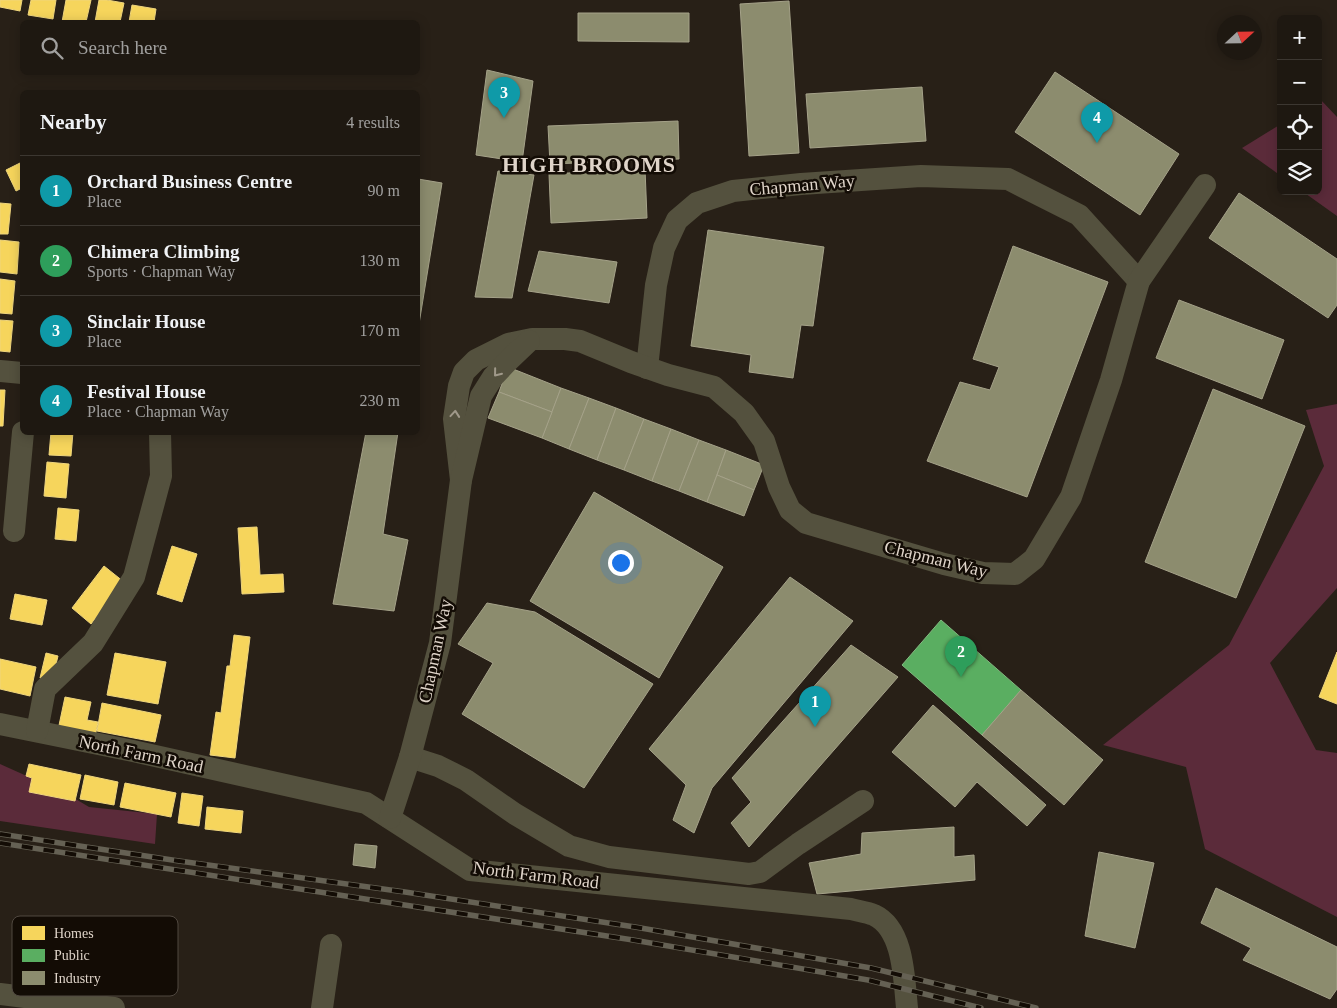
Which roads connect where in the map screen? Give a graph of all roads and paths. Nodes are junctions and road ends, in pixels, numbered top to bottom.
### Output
1 (1205, 184) dead end
2 (1139, 281) junction
3 (647, 368) junction
4 (0, 371) edge
5 (20, 373) edge
6 (23, 435) edge
7 (160, 435) edge
8 (14, 531) dead end
9 (0, 724) edge
10 (37, 731) junction
11 (410, 757) junction
12 (863, 802) dead end
13 (390, 818) junction
14 (331, 945) dead end
15 (16, 996) edge
16 (114, 1008) edge
17 (322, 1008) edge
18 (907, 1008) edge

1 - 2 street, Chapman Way
2 - 3 street, Chapman Way
2 - 3 street, Chapman Way
3 - 11 street, Chapman Way
4 - 5 street
6 - 8 street
7 - 10 street
9 - 10 street, North Farm Road
10 - 13 street, North Farm Road
11 - 12 street
11 - 13 street, Chapman Way
13 - 18 street, North Farm Road
14 - 17 street
15 - 16 street

